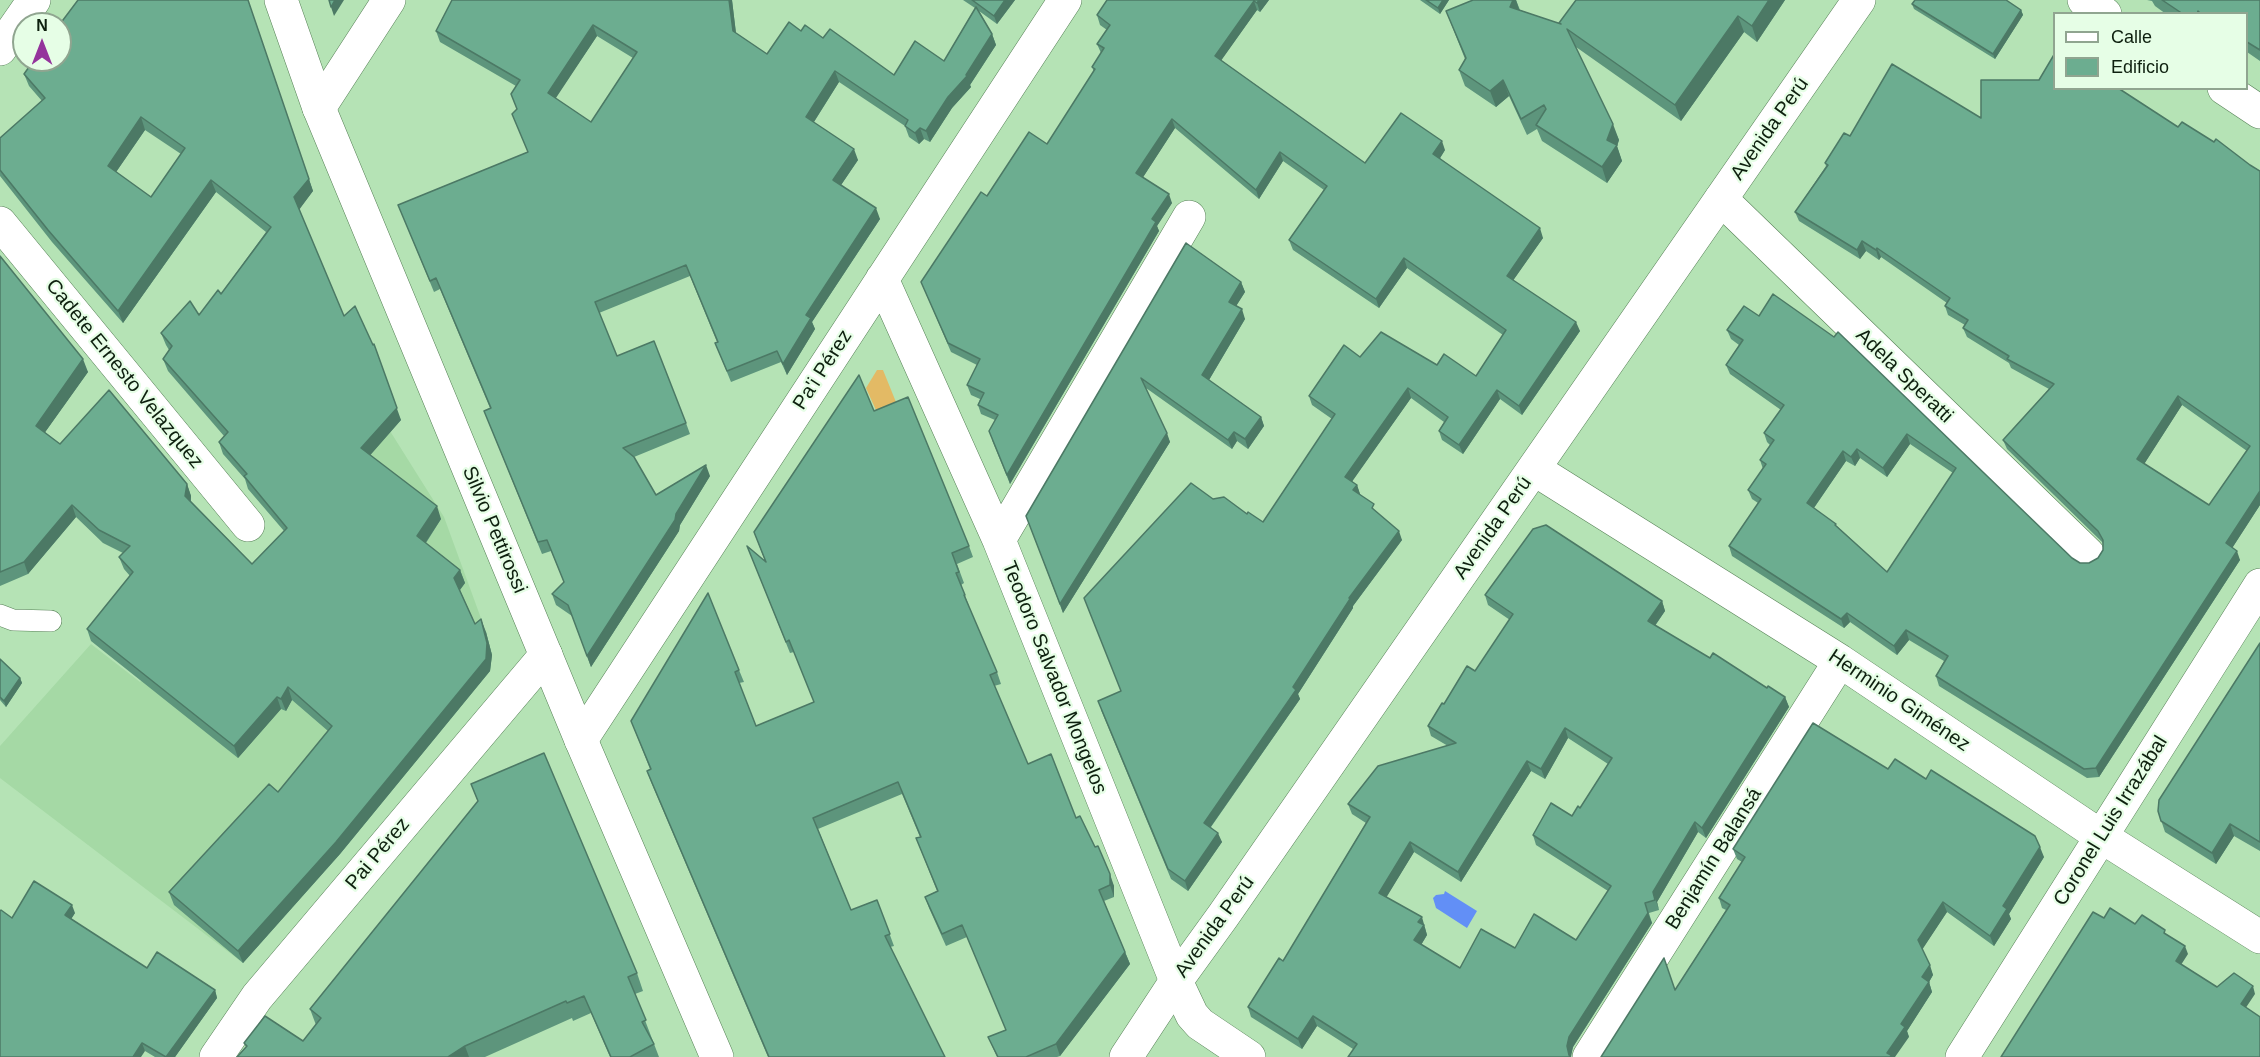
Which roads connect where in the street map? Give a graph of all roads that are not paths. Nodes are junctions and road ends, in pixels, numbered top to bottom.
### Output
1 (34, 0) edge
2 (281, 0) edge
3 (389, 0) edge
4 (1065, 0) edge
5 (1859, 0) edge
6 (2084, 0) edge
7 (2102, 12) edge
8 (0, 49) edge
9 (2227, 90) edge
10 (319, 108) junction
11 (2260, 112) edge
12 (1721, 199) junction
13 (1189, 217) dead end
14 (0, 223) edge
15 (882, 279) junction
16 (1534, 469) junction
17 (248, 525) dead end
18 (999, 540) junction
19 (2088, 554) dead end
20 (2260, 585) edge
21 (0, 615) edge
22 (51, 621) dead end
23 (546, 655) junction
24 (1840, 661) junction
25 (581, 740) junction
26 (2102, 837) junction
27 (2260, 937) edge
28 (1176, 981) junction
29 (216, 1057) edge
30 (717, 1057) edge
31 (1126, 1057) edge
32 (1249, 1057) edge
33 (1589, 1057) edge
34 (1962, 1057) edge

1 - 8 street
2 - 10 street, Silvio Pettirossi
3 - 10 street
4 - 15 street, Pa'i Pérez
5 - 12 street, Avenida Perú
6 - 7 street
9 - 11 street
10 - 23 street, Silvio Pettirossi
12 - 16 street, Avenida Perú
12 - 19 street, Adela Speratti
13 - 18 street
14 - 17 street, Cadete Ernesto Velazquez
15 - 18 street, Teodoro Salvador Mongelos
15 - 25 street, Pa'i Pérez
16 - 24 street, Herminio Giménez
16 - 28 street, Avenida Perú
18 - 28 street, Teodoro Salvador Mongelos
20 - 26 street, Coronel Luis Irrazábal
21 - 22 lane
23 - 25 street, Silvio Pettirossi
23 - 29 street, Pai Pérez
24 - 26 street, Herminio Giménez
24 - 33 street, Benjamín Balansá
25 - 30 street, Silvio Pettirossi
26 - 27 street, Herminio Giménez
26 - 34 street, Coronel Luis Irrazábal
28 - 31 street, Avenida Perú
28 - 32 street, Teodoro Salvador Mongelos

